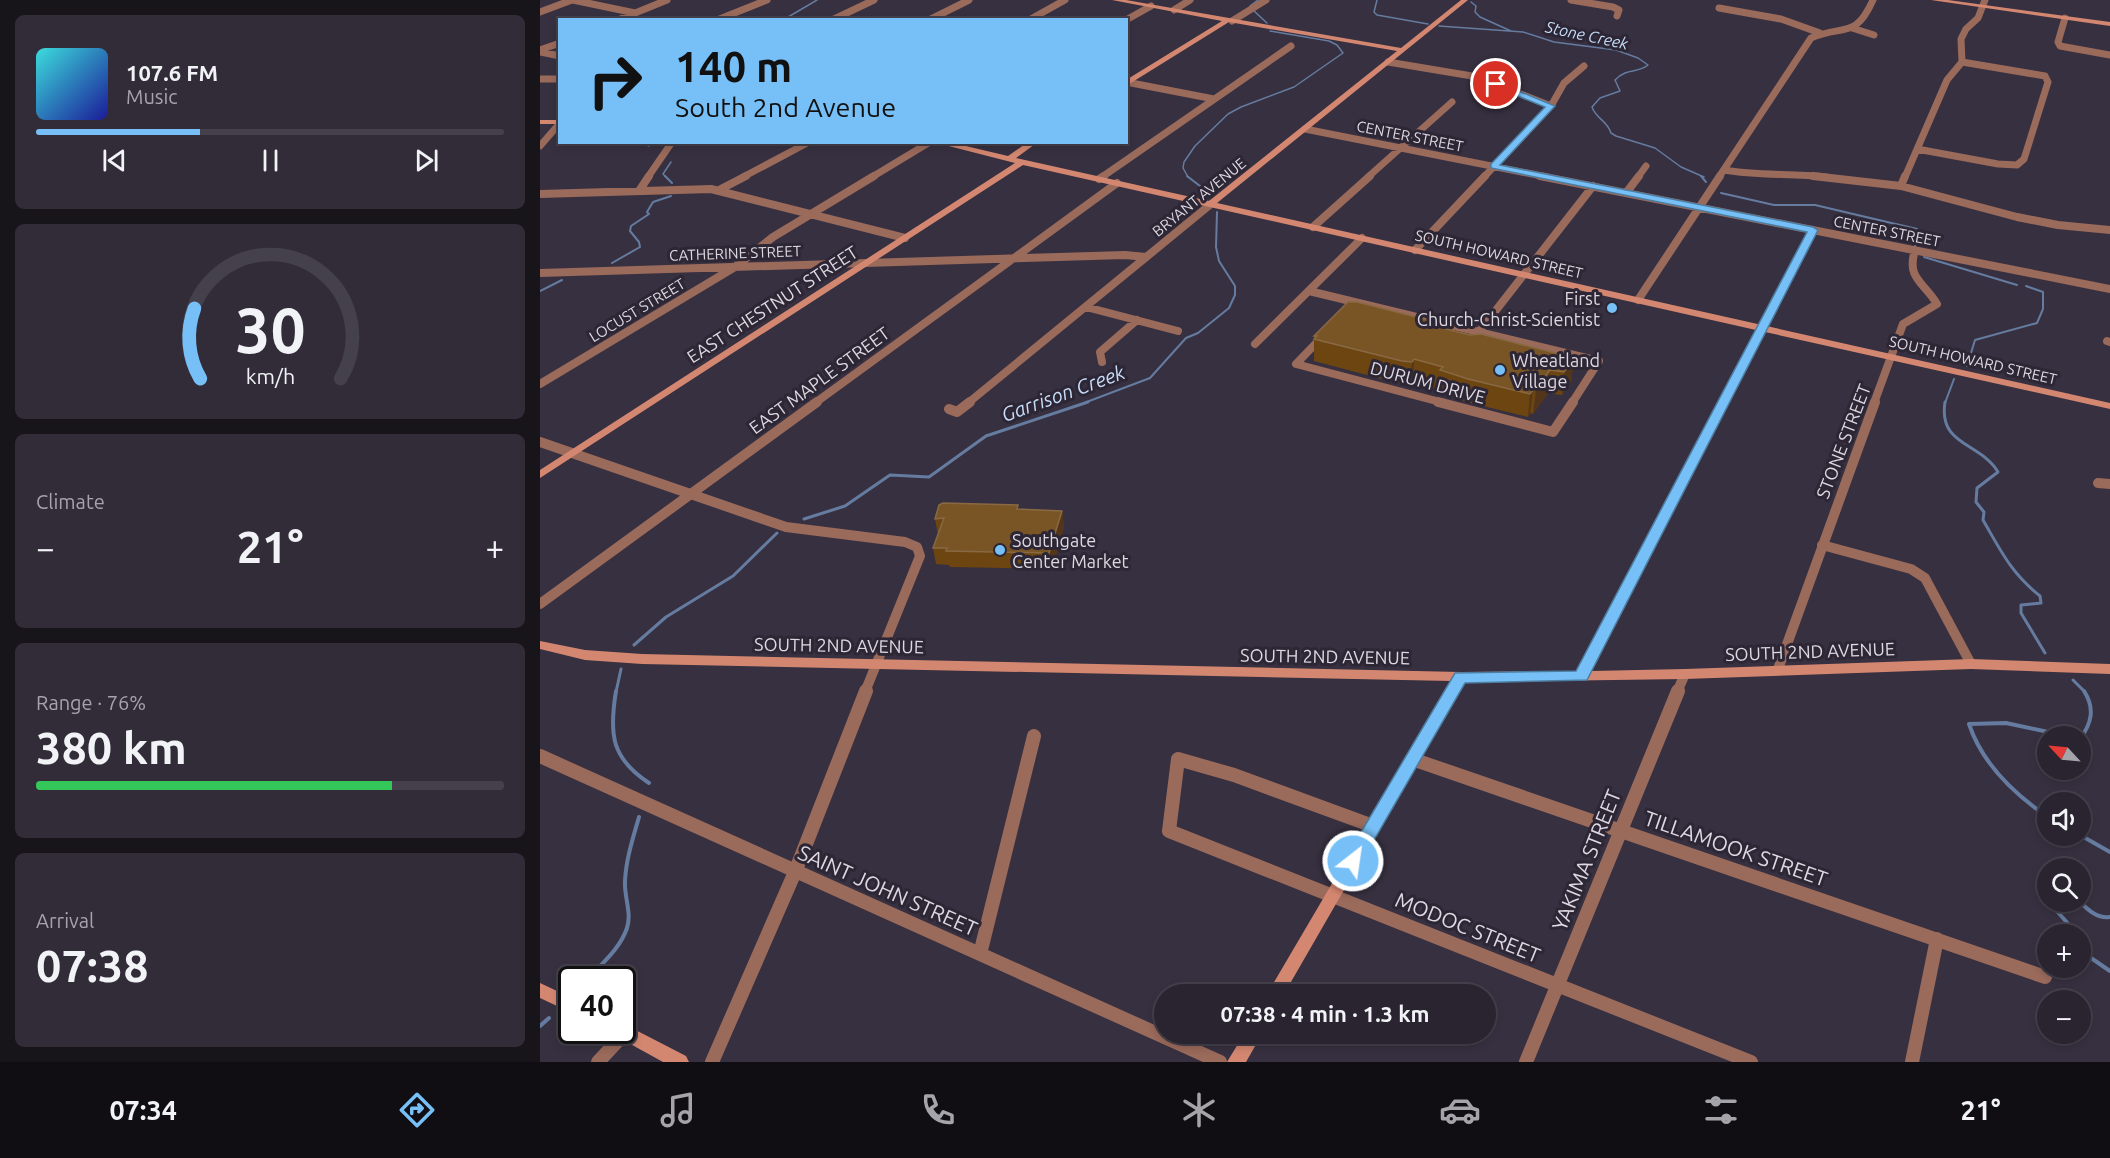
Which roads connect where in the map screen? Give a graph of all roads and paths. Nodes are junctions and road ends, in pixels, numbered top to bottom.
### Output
1 (573, 0) edge
2 (667, 0) edge
3 (767, 0) edge
4 (874, 0) edge
5 (969, 0) edge
6 (1065, 0) edge
7 (1115, 0) edge
8 (1190, 0) edge
9 (1266, 0) edge
10 (1465, 0) edge
11 (1571, 0) edge
12 (1873, 0) edge
13 (1934, 0) edge
14 (1984, 3) edge
15 (1151, 6) junction
16 (1719, 8) dead end
17 (1174, 10) junction
18 (540, 12) edge
19 (635, 13) junction
20 (1617, 15) dead end
21 (623, 18) edge
22 (722, 18) edge
23 (836, 18) edge
24 (933, 18) edge
25 (1033, 18) edge
26 (2065, 18) junction
27 (1128, 19) edge
28 (1230, 20) junction
29 (2110, 24) edge
30 (1852, 28) junction
31 (1820, 33) junction
32 (1874, 35) dead end
33 (558, 44) edge
34 (1290, 46) dead end
35 (1403, 50) junction
36 (540, 51) edge
37 (2110, 55) edge
38 (558, 56) edge
39 (1388, 62) junction
40 (1962, 62) junction
41 (1584, 66) dead end
42 (540, 79) edge
43 (558, 79) edge
44 (1128, 81) edge
45 (1128, 82) edge
46 (1214, 99) junction
47 (1452, 102) dead end
48 (1551, 106) junction
49 (540, 122) edge
50 (558, 123) edge
51 (558, 125) edge
52 (1305, 129) junction
53 (671, 144) edge
54 (805, 144) edge
55 (927, 144) edge
56 (946, 144) edge
57 (1031, 144) edge
58 (540, 146) edge
59 (1401, 148) junction
60 (1917, 149) junction
61 (1010, 157) junction
62 (1022, 162) junction
63 (1494, 166) junction
64 (1646, 166) dead end
65 (1724, 170) junction
66 (1099, 179) junction
67 (1117, 183) junction
68 (1593, 186) junction
69 (1901, 186) junction
70 (719, 190) junction
71 (639, 191) junction
72 (1626, 193) junction
73 (540, 194) edge
74 (1211, 204) junction
75 (1699, 207) junction
76 (810, 214) junction
77 (1313, 227) junction
78 (1813, 230) junction
79 (2110, 230) edge
80 (905, 238) junction
81 (1362, 238) junction
82 (1415, 250) junction
83 (1915, 250) junction
84 (1146, 257) junction
85 (1014, 258) junction
86 (866, 263) junction
87 (735, 267) junction
88 (542, 274) edge
89 (1523, 274) junction
90 (2110, 289) edge
91 (1309, 291) junction
92 (1638, 300) junction
93 (1356, 302) junction
94 (1086, 307) junction
95 (1348, 310) edge
96 (1137, 320) junction
97 (1333, 325) edge
98 (1762, 328) junction
99 (1178, 331) dead end
100 (1479, 332) junction
101 (1255, 344) dead end
102 (1892, 357) junction
103 (1102, 362) dead end
104 (540, 384) edge
105 (2110, 406) edge
106 (949, 410) dead end
107 (540, 442) edge
108 (573, 453) junction
109 (540, 475) edge
110 (2098, 483) dead end
111 (2110, 484) edge
112 (691, 494) junction
113 (1822, 545) junction
114 (540, 604) edge
115 (540, 645) edge
116 (876, 664) junction
117 (1971, 664) junction
118 (1778, 669) junction
119 (2110, 669) edge
120 (1685, 674) junction
121 (1581, 676) junction
122 (1460, 677) junction
123 (1034, 736) dead end
124 (540, 756) edge
125 (1412, 759) junction
126 (1373, 826) junction
127 (1620, 831) junction
128 (795, 872) junction
129 (1332, 896) junction
130 (1937, 939) junction
131 (980, 954) junction
132 (2037, 974) edge
133 (1281, 984) edge
134 (1557, 985) junction
135 (540, 990) edge
136 (558, 999) edge
137 (636, 1039) edge
138 (613, 1044) edge
139 (1247, 1044) edge
140 (598, 1062) edge
141 (680, 1062) edge
142 (712, 1062) edge
143 (1220, 1062) edge
144 (1236, 1062) edge
145 (1526, 1062) edge
146 (1751, 1062) edge
147 (1912, 1062) edge

1 - 18 street
1 - 19 street
2 - 19 street
3 - 22 street
4 - 23 street
5 - 24 street
6 - 25 street
7 - 15 main road
8 - 17 street
9 - 28 street
10 - 35 main road, BRYANT AVENUE
11 - 20 street
12 - 30 street
13 - 14 main road
14 - 26 main road
14 - 40 street
15 - 17 main road
15 - 27 street
16 - 31 street
17 - 28 main road
19 - 21 street
26 - 29 main road
26 - 37 street
28 - 35 main road
28 - 44 main road
30 - 31 street
30 - 32 street
31 - 65 street
33 - 36 street
34 - 46 street
35 - 39 main road, BRYANT AVENUE
36 - 38 street
39 - 48 street
39 - 52 main road, BRYANT AVENUE
40 - 60 street
40 - 60 street
41 - 48 street
42 - 43 street
45 - 46 street
46 - 66 street
47 - 59 street
48 - 63 street
49 - 50 main road
51 - 58 street
52 - 59 street, CENTER STREET
52 - 74 main road, BRYANT AVENUE
53 - 71 street
54 - 70 street
55 - 76 street, LOCUST STREET
56 - 61 main road, SOUTH HOWARD STREET
57 - 61 main road
59 - 63 street, CENTER STREET
59 - 77 street
60 - 69 street
61 - 62 main road, SOUTH HOWARD STREET
62 - 66 main road, SOUTH HOWARD STREET
62 - 80 main road, EAST CHESTNUT STREET
63 - 68 street, CENTER STREET
63 - 82 street
64 - 72 street
65 - 69 street
65 - 75 street
66 - 67 main road, SOUTH HOWARD STREET
67 - 74 main road, SOUTH HOWARD STREET
67 - 85 street, EAST MAPLE STREET
68 - 72 street, CENTER STREET
68 - 89 street
69 - 79 street
70 - 71 street
70 - 76 street
71 - 73 street
72 - 75 street, CENTER STREET
74 - 77 main road, SOUTH HOWARD STREET
74 - 84 street, BRYANT AVENUE
75 - 78 street, CENTER STREET
75 - 92 street
76 - 80 street
76 - 87 street, LOCUST STREET
77 - 81 main road, SOUTH HOWARD STREET
78 - 83 street, CENTER STREET
78 - 98 street
80 - 86 main road, EAST CHESTNUT STREET
81 - 82 main road, SOUTH HOWARD STREET
81 - 91 street
82 - 89 main road, SOUTH HOWARD STREET
83 - 90 street, CENTER STREET
83 - 102 street, STONE STREET
84 - 85 street, CATHERINE STREET
84 - 94 street, BRYANT AVENUE
85 - 86 street, CATHERINE STREET
85 - 112 street, EAST MAPLE STREET
86 - 87 street, CATHERINE STREET
86 - 108 main road, EAST CHESTNUT STREET
87 - 88 street, CATHERINE STREET
87 - 104 street, LOCUST STREET
89 - 92 main road, SOUTH HOWARD STREET
89 - 100 street
91 - 93 street
91 - 101 street
92 - 98 main road, SOUTH HOWARD STREET
93 - 95 street
93 - 100 street
94 - 96 street
94 - 106 street, BRYANT AVENUE
96 - 99 street
96 - 103 street
97 - 100 street, DURUM DRIVE
98 - 102 main road, SOUTH HOWARD STREET
98 - 121 main road
102 - 105 main road, SOUTH HOWARD STREET
102 - 113 street, STONE STREET
107 - 108 street
108 - 109 main road, EAST CHESTNUT STREET
108 - 112 street
110 - 111 street
112 - 114 street, EAST MAPLE STREET
112 - 116 street
113 - 117 street
113 - 118 street, STONE STREET
115 - 116 main road, SOUTH 2ND AVENUE
116 - 122 main road, SOUTH 2ND AVENUE
116 - 128 street
117 - 118 main road, SOUTH 2ND AVENUE
117 - 119 main road, SOUTH 2ND AVENUE
118 - 120 main road, SOUTH 2ND AVENUE
120 - 121 main road, SOUTH 2ND AVENUE
120 - 127 street, YAKIMA STREET
121 - 122 main road, SOUTH 2ND AVENUE
122 - 125 main road
123 - 131 street
124 - 128 street, SAINT JOHN STREET
125 - 126 main road
125 - 127 street, TILLAMOOK STREET
126 - 129 main road
126 - 129 street, MODOC STREET
127 - 130 street, TILLAMOOK STREET
127 - 134 street, YAKIMA STREET
128 - 131 street, SAINT JOHN STREET
128 - 142 street
129 - 133 main road
129 - 134 street, MODOC STREET
130 - 132 street, TILLAMOOK STREET
130 - 147 street
131 - 143 street, SAINT JOHN STREET
134 - 145 street, YAKIMA STREET
134 - 146 street, MODOC STREET
135 - 136 main road
137 - 141 main road
138 - 140 street
139 - 144 main road

